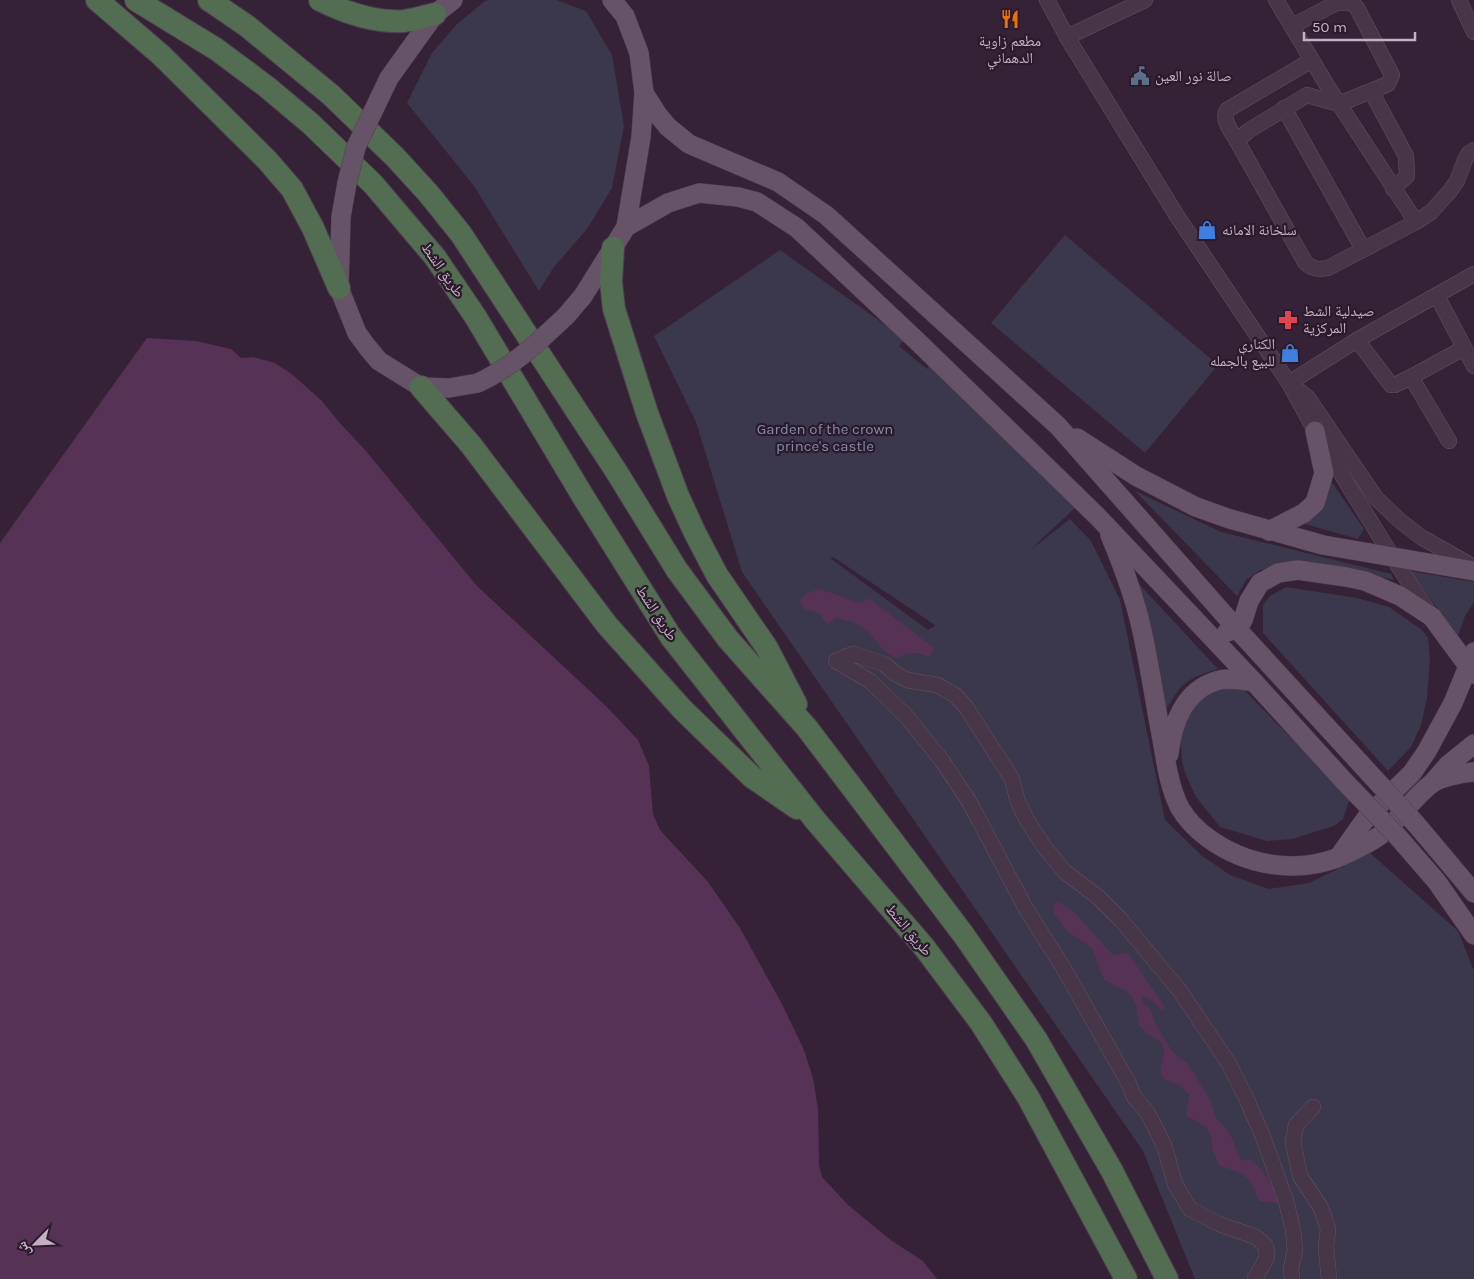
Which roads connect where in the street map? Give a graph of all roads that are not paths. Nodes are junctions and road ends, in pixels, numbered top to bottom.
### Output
1 (97, 0) edge
2 (136, 0) edge
3 (208, 0) edge
4 (320, 0) edge
5 (453, 0) edge
6 (612, 0) edge
7 (1047, 0) edge
8 (1145, 0) edge
9 (1276, 0) edge
10 (1459, 0) edge
11 (622, 8) edge
12 (435, 14) junction
13 (1292, 26) junction
14 (1474, 32) edge
15 (1067, 37) junction
16 (1312, 60) junction
17 (1371, 91) junction
18 (644, 93) junction
19 (1339, 104) junction
20 (1284, 108) junction
21 (1237, 141) junction
22 (1474, 150) edge
23 (1393, 189) junction
24 (1416, 222) junction
25 (626, 226) junction
26 (613, 248) junction
27 (1363, 250) junction
28 (1474, 274) edge
29 (339, 288) junction
30 (1437, 296) junction
31 (1357, 340) junction
32 (1464, 348) junction
33 (1474, 366) edge
34 (1411, 377) junction
35 (1289, 383) junction
36 (421, 387) junction
37 (1058, 426) junction
38 (1315, 431) junction
39 (1449, 440) dead end
40 (1107, 526) junction
41 (1269, 531) junction
42 (1393, 558) junction
43 (1474, 566) edge
44 (1474, 571) edge
45 (1432, 617) junction
46 (1202, 627) junction
47 (1237, 629) junction
48 (1472, 664) edge
49 (1254, 682) junction
50 (807, 728) junction
51 (1474, 744) edge
52 (1168, 770) junction
53 (1474, 772) edge
54 (1432, 783) junction
55 (816, 820) junction
56 (1338, 858) junction
57 (1474, 893) edge
58 (1474, 935) edge
59 (1313, 1107) dead end
60 (1126, 1279) edge
61 (1167, 1279) edge
62 (1255, 1279) edge
63 (1292, 1279) edge
64 (1329, 1279) edge

1 - 29 highway
2 - 55 highway, طريق الشط
3 - 50 highway
4 - 12 highway
5 - 12 main road
6 - 11 main road
7 - 15 street
8 - 15 street
9 - 13 street
10 - 14 street
11 - 18 main road
12 - 29 main road, bridge
13 - 16 street
13 - 17 street
15 - 35 street
16 - 19 street
16 - 21 street
17 - 19 street
17 - 23 street
18 - 25 main road
18 - 37 main road
19 - 20 street
19 - 23 street
20 - 21 street
20 - 27 street
21 - 27 street
22 - 24 street
23 - 24 street
24 - 27 street
25 - 26 main road
25 - 40 main road
26 - 36 main road, bridge
26 - 50 highway
28 - 30 street
29 - 36 main road
30 - 31 street
30 - 32 street
31 - 34 street
31 - 35 street
32 - 33 street
32 - 34 street
34 - 39 street
35 - 38 street
35 - 43 street
36 - 55 highway
37 - 41 main road
37 - 47 main road
38 - 41 main road
38 - 42 street
40 - 46 main road
40 - 52 main road
41 - 42 main road
42 - 44 main road
42 - 45 street
45 - 47 main road
45 - 48 main road
46 - 47 main road
46 - 49 main road
47 - 57 main road, bridge
48 - 56 main road
49 - 52 main road
49 - 58 main road, bridge
50 - 61 highway
51 - 54 main road
52 - 56 main road
53 - 54 main road
54 - 56 main road
55 - 60 highway, طريق الشط
59 - 64 street
62 - 63 street

